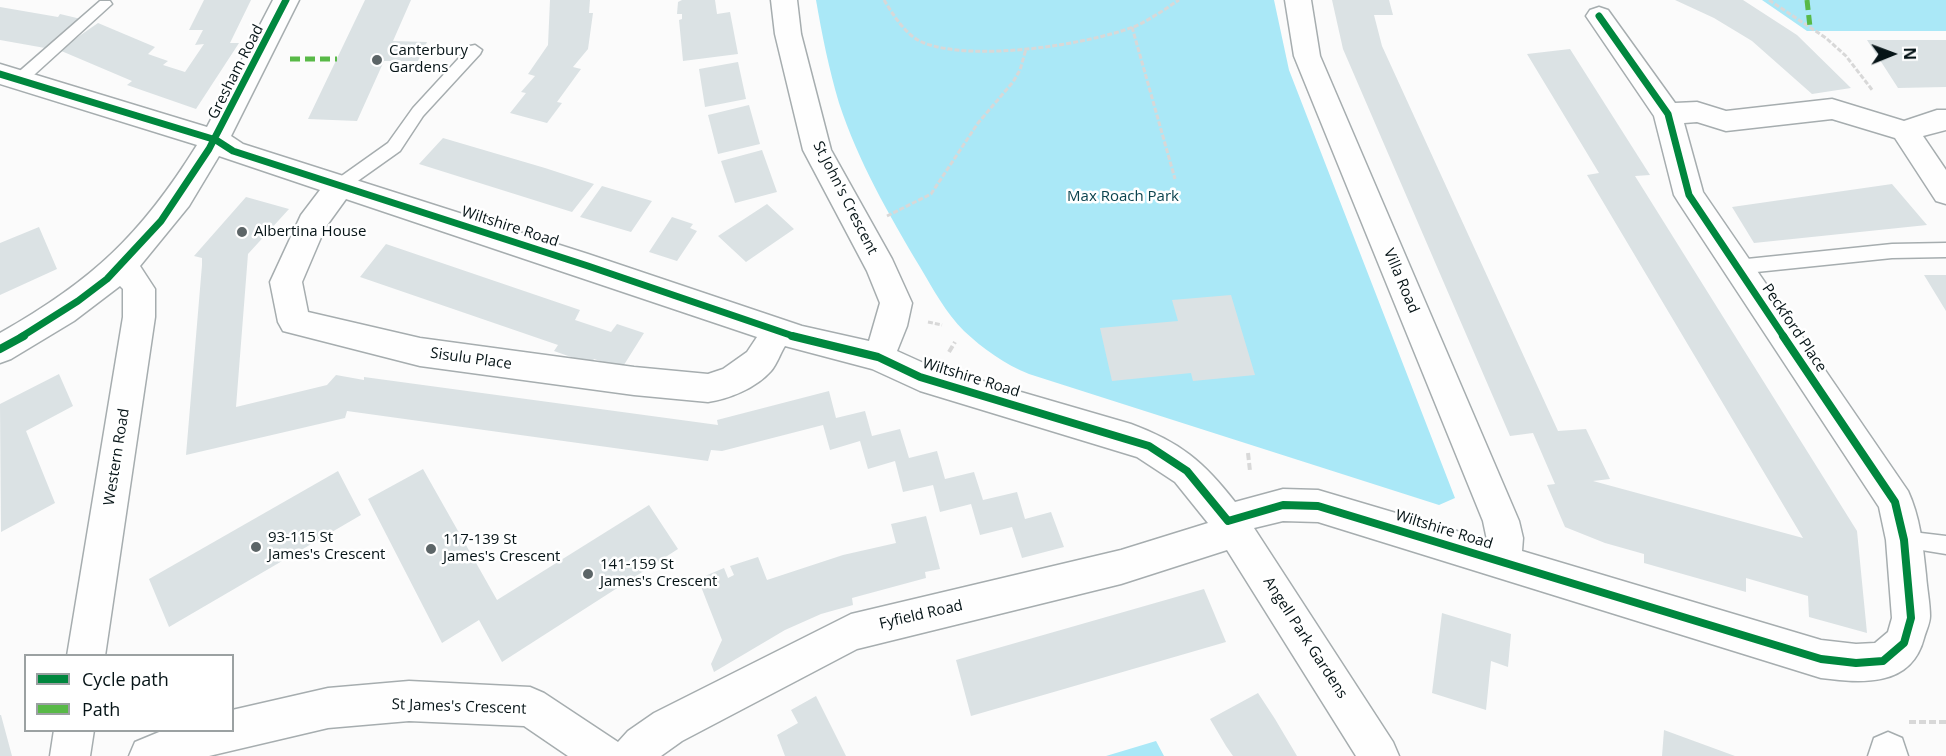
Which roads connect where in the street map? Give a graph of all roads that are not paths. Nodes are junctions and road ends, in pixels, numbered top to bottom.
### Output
1 (286, 0) edge
2 (784, 0) edge
3 (1298, 0) edge
4 (105, 4) dead end
5 (1599, 16) dead end
6 (475, 50) dead end
7 (9, 77) edge
8 (1668, 114) junction
9 (1946, 120) edge
10 (1905, 131) junction
11 (216, 140) junction
12 (339, 186) junction
13 (1946, 193) edge
14 (1946, 250) edge
15 (120, 267) junction
16 (1737, 267) junction
17 (777, 331) junction
18 (0, 349) edge
19 (878, 357) junction
20 (1232, 526) junction
21 (1904, 540) junction
22 (1946, 545) edge
23 (1503, 562) junction
24 (86, 654) edge
25 (1883, 661) joint
26 (234, 729) edge
27 (75, 732) edge
28 (224, 732) edge
29 (70, 756) edge
30 (149, 756) edge
31 (603, 756) edge
32 (632, 756) edge
33 (1379, 756) edge

1 - 11 street, Gresham Road
2 - 19 street, St John's Crescent
3 - 23 street, Villa Road
4 - 7 lane
5 - 8 street, Peckford Place
6 - 12 lane
7 - 11 street, Wiltshire Road
8 - 10 street
8 - 16 street, Peckford Place
9 - 10 street
10 - 13 street
11 - 12 street, Wiltshire Road
11 - 15 street, Gresham Road
12 - 17 street, Wiltshire Road
12 - 17 street, Sisulu Place
14 - 16 lane
15 - 18 street, Gresham Road
15 - 24 street, Western Road
16 - 21 street, Peckford Place
17 - 19 street, Wiltshire Road
19 - 20 street, Wiltshire Road
20 - 23 street, Wiltshire Road
20 - 32 street, Fyfield Road
20 - 33 street, Angell Park Gardens
21 - 22 lane
21 - 25 street, Peckford Place
23 - 25 street, Wiltshire Road
26 - 31 street, St James's Crescent
27 - 29 street
28 - 30 street, St James's Crescent

